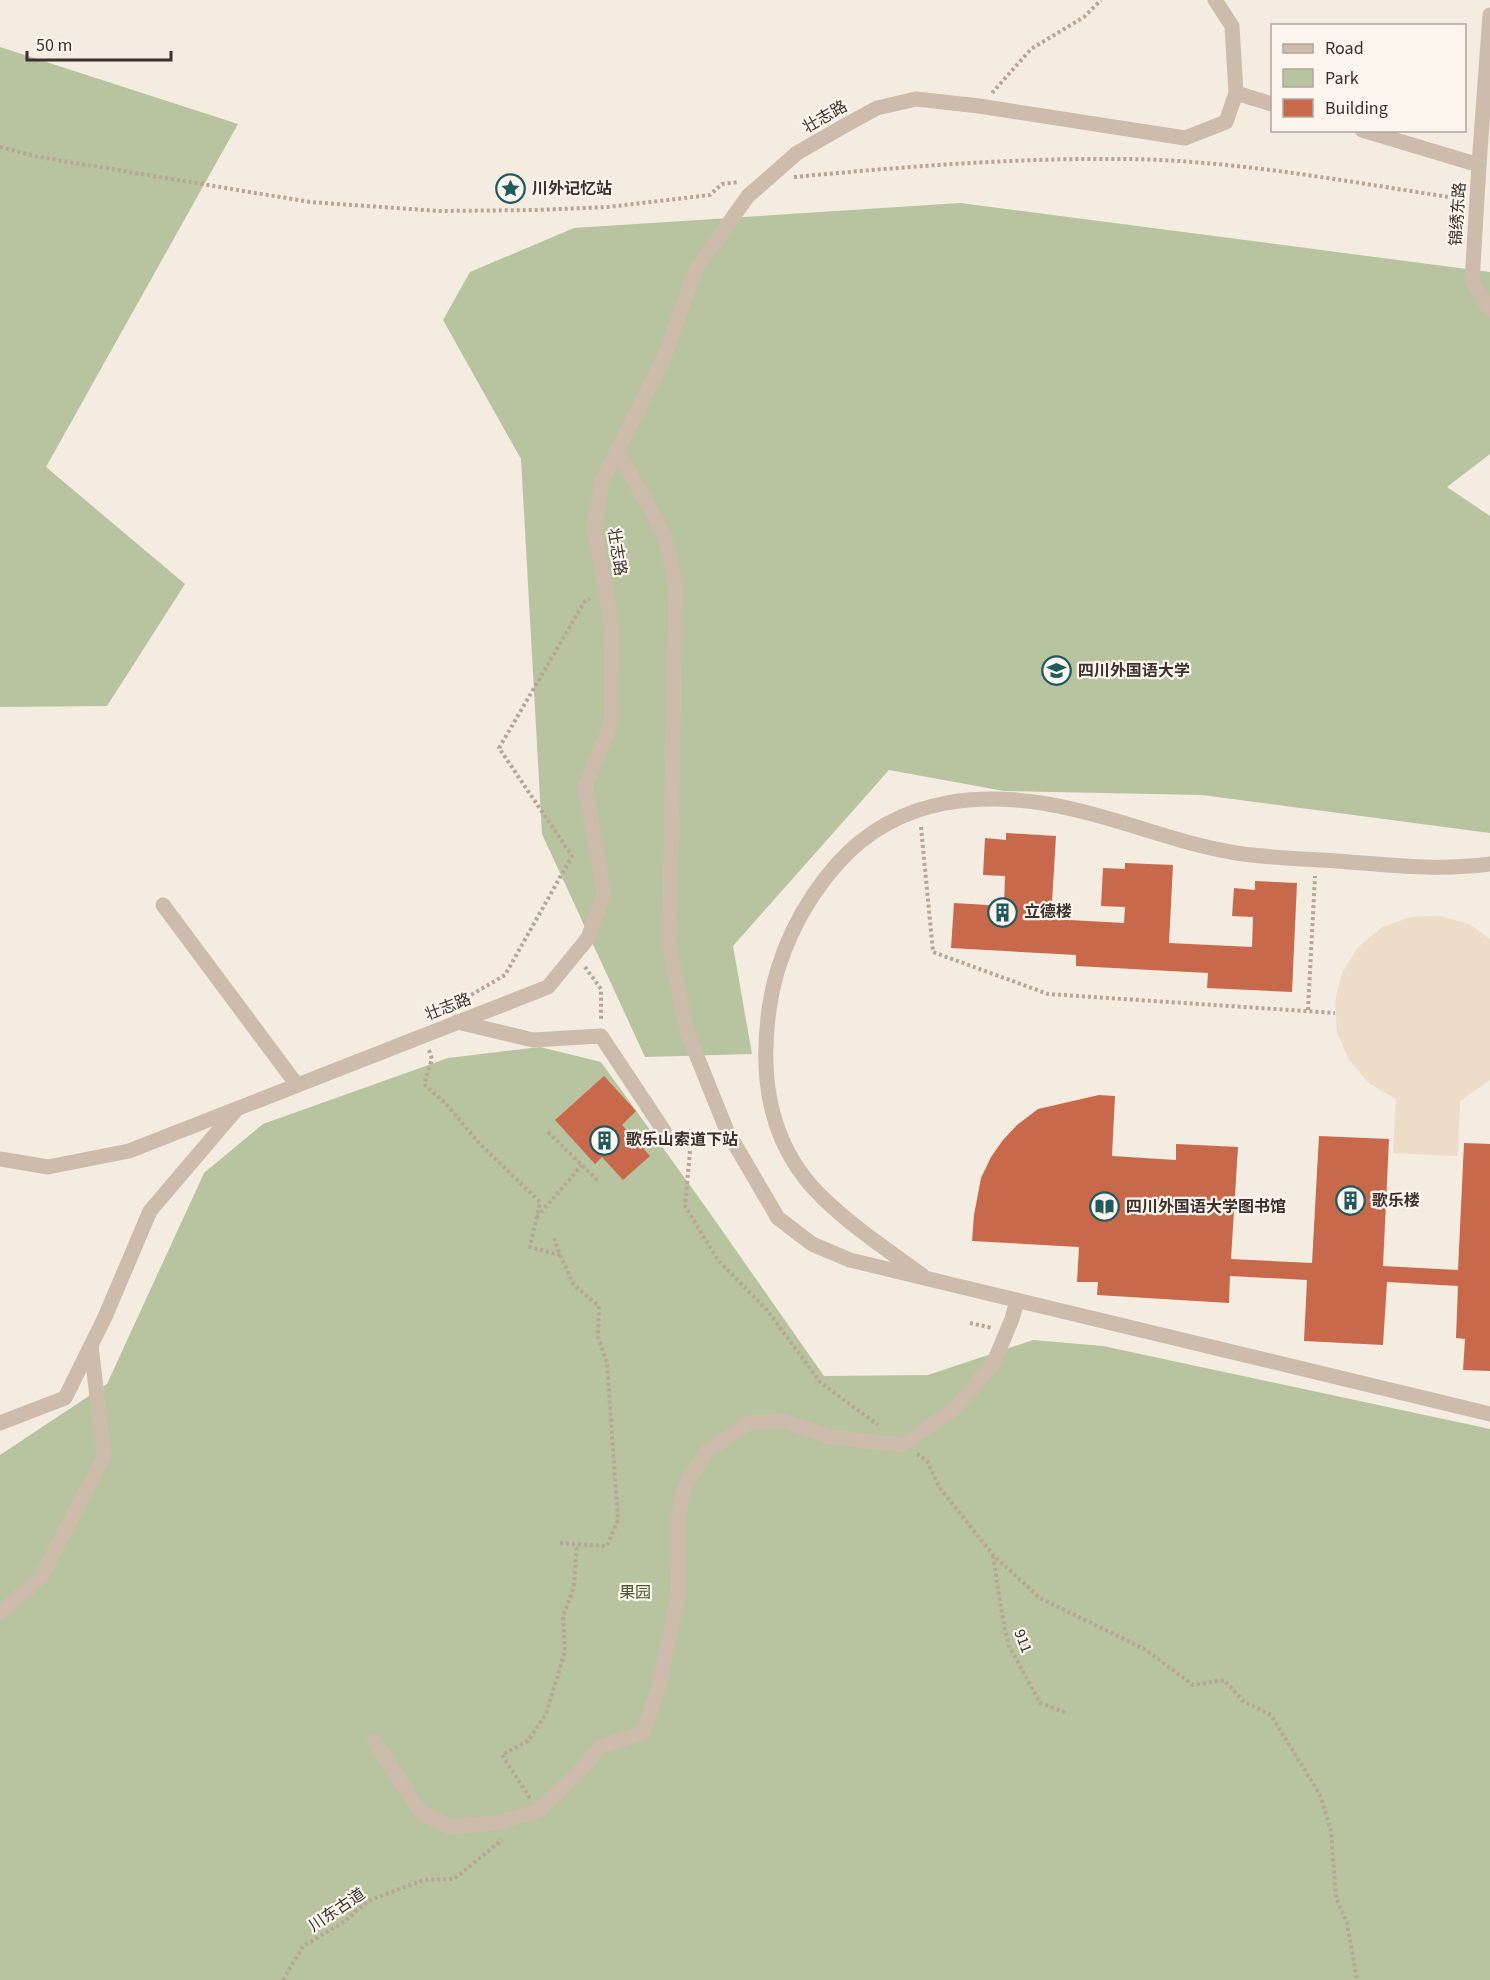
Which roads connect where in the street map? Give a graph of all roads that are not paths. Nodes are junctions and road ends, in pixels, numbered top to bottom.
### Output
1 (1215, 0) edge
2 (1490, 15) edge
3 (1236, 93) junction
4 (1271, 104) edge
5 (1369, 132) edge
6 (1479, 165) junction
7 (1490, 310) edge
8 (617, 451) junction
9 (1490, 864) edge
10 (163, 905) dead end
11 (457, 1022) junction
12 (297, 1085) junction
13 (237, 1108) junction
14 (664, 1131) road end
15 (0, 1160) edge
16 (929, 1280) junction
17 (1017, 1301) junction
18 (91, 1346) junction
19 (1490, 1414) edge
20 (0, 1424) edge
21 (0, 1614) edge
22 (374, 1741) dead end

1 - 3 street, 壮志路
2 - 6 street
3 - 4 street
3 - 8 street, 壮志路
5 - 6 street, 锦绣东路
6 - 7 street, 锦绣东路
8 - 11 street, 壮志路
8 - 16 street
9 - 16 street
10 - 12 street
11 - 12 street, 壮志路
11 - 14 street
12 - 13 street, 壮志路
13 - 15 street, 壮志路
13 - 18 street
16 - 17 street
17 - 19 street
17 - 22 street
18 - 20 street
18 - 21 street

